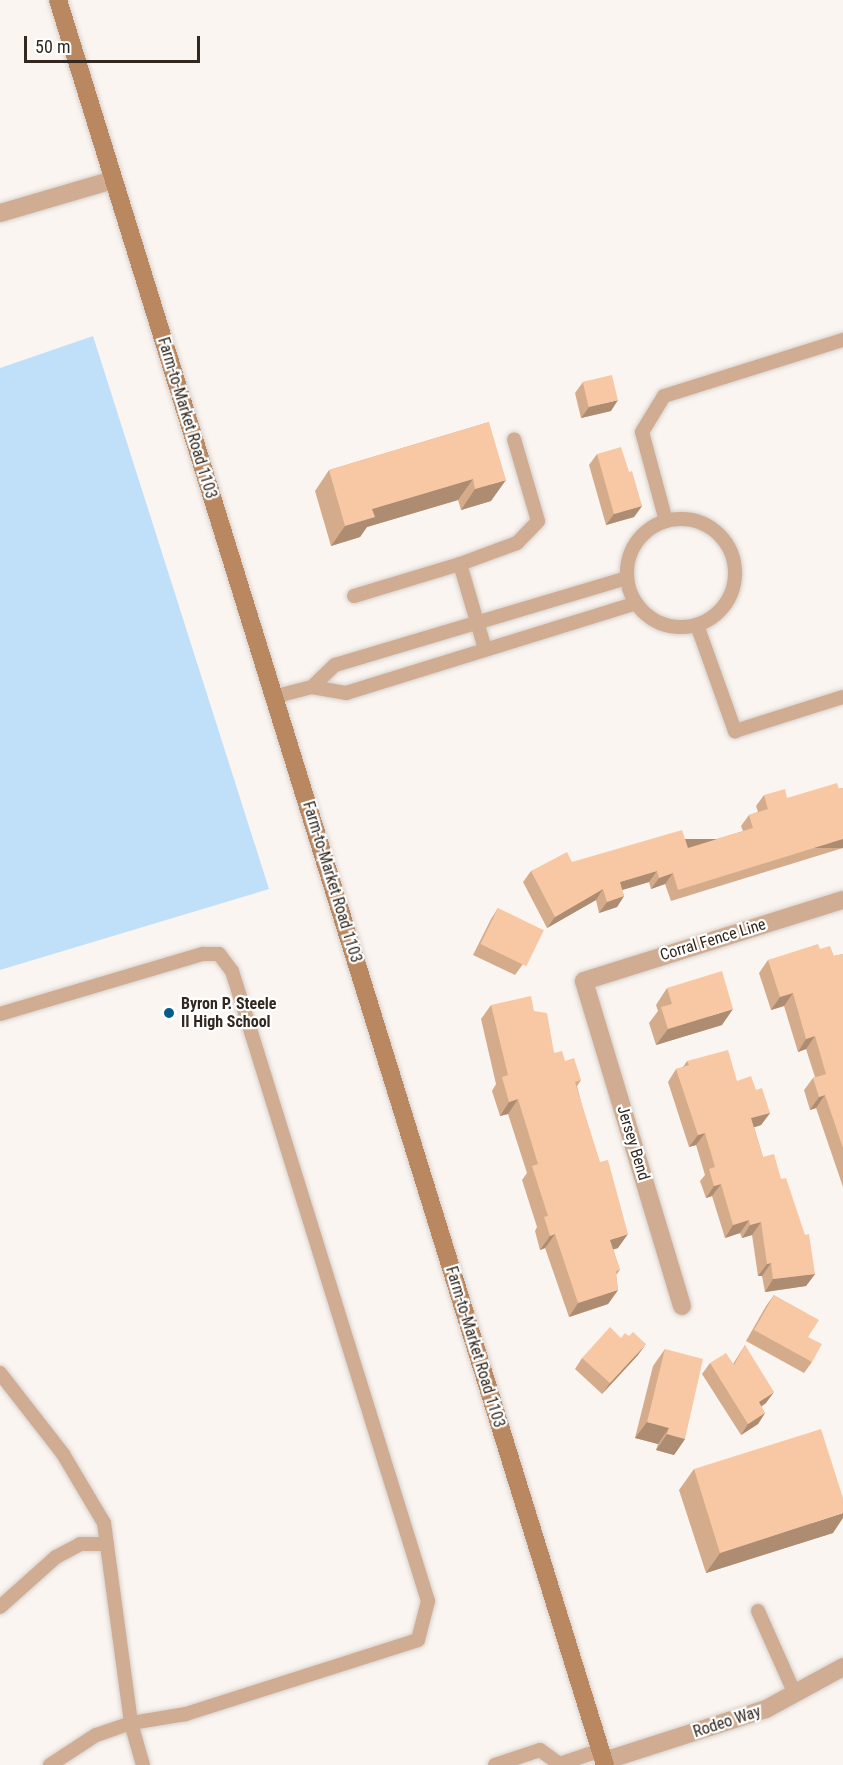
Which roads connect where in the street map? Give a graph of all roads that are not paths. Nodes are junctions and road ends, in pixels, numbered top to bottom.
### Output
1 (58, 0) edge
2 (113, 180) junction
3 (0, 213) edge
4 (843, 340) edge
5 (514, 440) dead end
6 (666, 520) junction
7 (460, 564) junction
8 (627, 578) junction
9 (354, 596) dead end
10 (636, 603) junction
11 (476, 621) junction
12 (697, 625) junction
13 (484, 649) junction
14 (312, 687) junction
15 (273, 697) junction
16 (843, 698) edge
17 (843, 900) edge
18 (584, 981) joint
19 (0, 1014) edge
20 (682, 1306) dead end
21 (0, 1373) edge
22 (107, 1544) junction
23 (0, 1607) edge
24 (758, 1611) dead end
25 (843, 1667) edge
26 (795, 1694) junction
27 (131, 1724) junction
28 (603, 1759) edge
29 (558, 1764) edge
30 (50, 1765) edge
31 (143, 1765) edge
32 (495, 1765) edge

1 - 2 main road, Farm-to-Market Road 1103
2 - 3 street
2 - 15 main road, Farm-to-Market Road 1103
4 - 6 lane
5 - 7 lane
6 - 8 lane
6 - 12 lane
7 - 9 lane
7 - 11 lane
8 - 10 lane
8 - 11 lane
10 - 12 lane
10 - 13 lane
11 - 13 lane
11 - 14 lane
12 - 16 lane
13 - 14 lane
14 - 15 lane
15 - 28 main road, Farm-to-Market Road 1103
17 - 18 street, Corral Fence Line
18 - 20 street, Jersey Bend
19 - 27 lane
21 - 22 lane
22 - 23 lane
22 - 27 lane
24 - 26 lane
25 - 26 street, Rodeo Way
26 - 28 street, Rodeo Way
27 - 30 lane
27 - 31 lane
28 - 29 lane
29 - 32 lane

